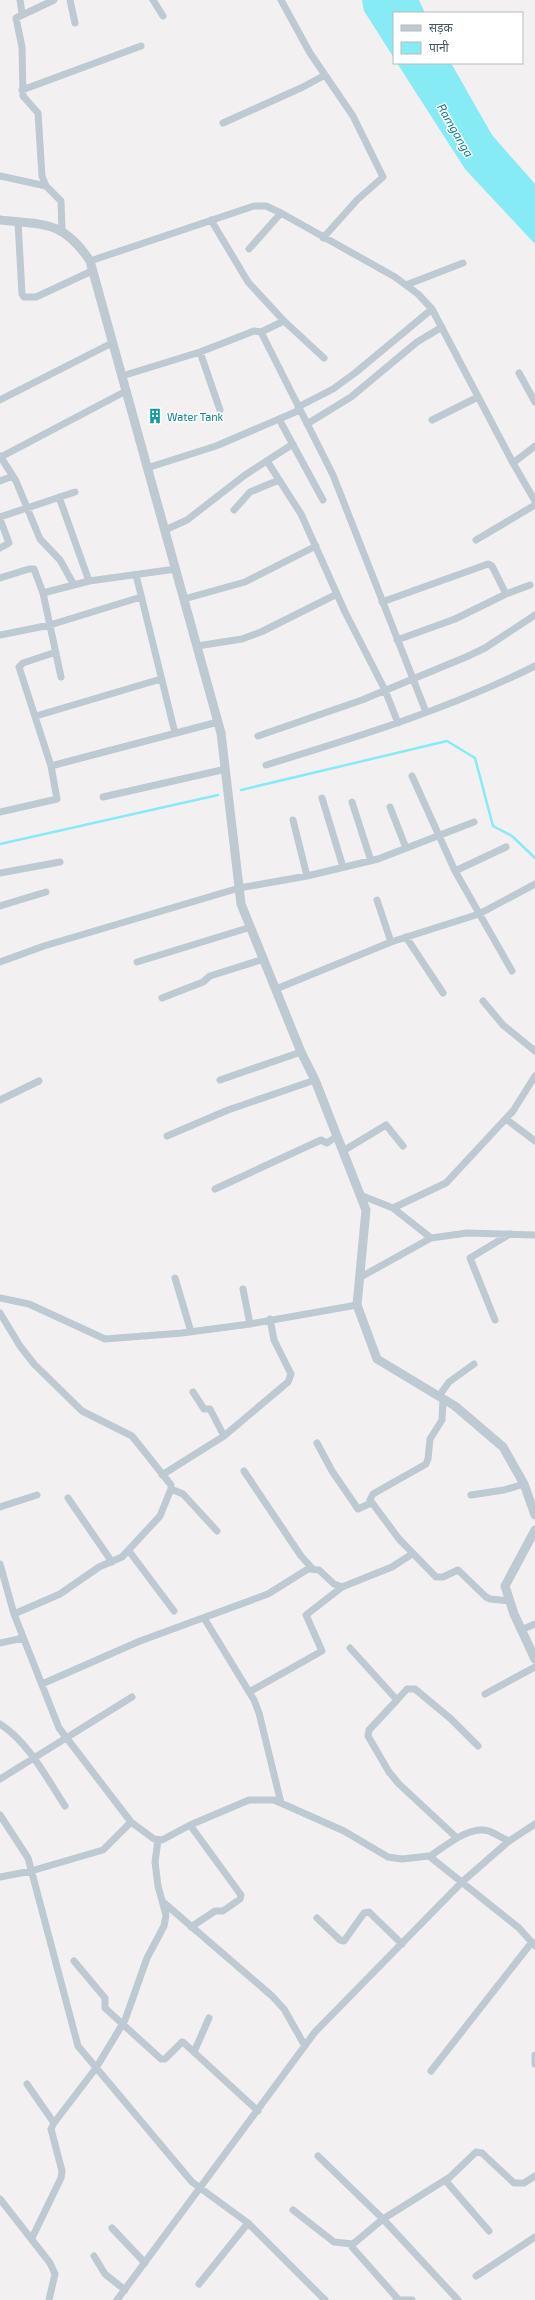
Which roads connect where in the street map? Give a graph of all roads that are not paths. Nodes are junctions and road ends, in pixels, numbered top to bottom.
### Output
1 (20, 0) edge
2 (54, 0) edge
3 (70, 0) edge
4 (153, 0) edge
5 (280, 0) edge
6 (22, 13) junction
7 (163, 16) dead end
8 (75, 23) dead end
9 (141, 46) dead end
10 (325, 75) junction
11 (22, 90) junction
12 (223, 123) dead end
13 (0, 176) edge
14 (46, 186) junction
15 (281, 213) junction
16 (0, 220) edge
17 (211, 220) junction
18 (18, 222) junction
19 (62, 231) junction
20 (323, 238) junction
21 (249, 249) dead end
22 (463, 263) dead end
23 (91, 266) junction
24 (406, 285) junction
25 (432, 309) junction
26 (284, 321) junction
27 (442, 327) junction
28 (261, 332) junction
29 (112, 343) junction
30 (200, 352) junction
31 (324, 358) dead end
32 (519, 373) dead end
33 (122, 376) junction
34 (126, 391) junction
35 (478, 397) junction
36 (0, 400) edge
37 (535, 402) edge
38 (299, 408) junction
39 (220, 410) dead end
40 (279, 419) junction
41 (432, 420) dead end
42 (307, 424) junction
43 (293, 444) junction
44 (535, 446) edge
45 (1, 457) edge
46 (267, 461) junction
47 (513, 463) junction
48 (147, 468) junction
49 (13, 476) junction
50 (279, 480) junction
51 (0, 481) edge
52 (75, 492) dead end
53 (60, 497) junction
54 (323, 500) dead end
55 (535, 501) edge
56 (535, 505) edge
57 (27, 507) junction
58 (234, 510) dead end
59 (0, 518) edge
60 (165, 530) junction
61 (476, 540) dead end
62 (316, 546) junction
63 (0, 548) edge
64 (176, 569) junction
65 (136, 575) junction
66 (0, 578) edge
67 (89, 581) junction
68 (74, 584) junction
69 (530, 585) dead end
70 (43, 593) junction
71 (337, 594) junction
72 (506, 594) junction
73 (141, 597) junction
74 (184, 599) junction
75 (382, 602) junction
76 (535, 615) edge
77 (50, 625) junction
78 (0, 635) edge
79 (397, 640) junction
80 (197, 646) junction
81 (56, 652) junction
82 (535, 666) edge
83 (62, 677) dead end
84 (162, 679) junction
85 (412, 679) junction
86 (385, 690) junction
87 (426, 712) junction
88 (36, 716) junction
89 (218, 722) junction
90 (398, 723) junction
91 (175, 733) junction
92 (258, 736) dead end
93 (266, 765) dead end
94 (51, 766) junction
95 (226, 769) junction
96 (412, 776) dead end
97 (102, 797) dead end
98 (322, 798) dead end
99 (352, 802) dead end
100 (390, 807) dead end
101 (0, 812) edge
102 (293, 820) dead end
103 (474, 822) dead end
104 (438, 836) junction
105 (506, 847) dead end
106 (406, 848) junction
107 (371, 860) junction
108 (60, 862) dead end
109 (343, 867) junction
110 (455, 871) junction
111 (0, 872) edge
112 (307, 876) junction
113 (535, 884) edge
114 (239, 888) junction
115 (46, 892) dead end
116 (377, 900) dead end
117 (0, 906) edge
118 (479, 914) junction
119 (251, 927) junction
120 (406, 937) junction
121 (391, 942) junction
122 (264, 959) junction
123 (0, 962) edge
124 (137, 962) dead end
125 (512, 971) dead end
126 (276, 989) junction
127 (443, 993) dead end
128 (162, 998) dead end
129 (483, 1001) dead end
130 (535, 1051) edge
131 (302, 1052) junction
132 (535, 1076) edge
133 (220, 1080) dead end
134 (315, 1080) junction
135 (40, 1081) dead end
136 (0, 1100) edge
137 (506, 1119) junction
138 (167, 1136) dead end
139 (337, 1136) junction
140 (535, 1141) edge
141 (403, 1146) dead end
142 (343, 1151) junction
143 (215, 1189) dead end
144 (360, 1195) junction
145 (393, 1208) junction
146 (510, 1234) junction
147 (535, 1235) edge
148 (431, 1238) junction
149 (175, 1278) dead end
150 (359, 1278) junction
151 (243, 1289) dead end
152 (0, 1298) edge
153 (357, 1305) junction
154 (0, 1313) edge
155 (270, 1319) junction
156 (495, 1320) dead end
157 (250, 1324) junction
158 (192, 1332) junction
159 (474, 1364) dead end
160 (193, 1392) dead end
161 (441, 1398) junction
162 (224, 1436) junction
163 (317, 1443) dead end
164 (244, 1471) dead end
165 (162, 1475) junction
166 (524, 1484) junction
167 (171, 1489) junction
168 (37, 1495) dead end
169 (471, 1495) dead end
170 (68, 1498) dead end
171 (371, 1503) junction
172 (0, 1507) edge
173 (535, 1515) edge
174 (535, 1530) edge
175 (217, 1531) dead end
176 (129, 1551) junction
177 (412, 1554) junction
178 (112, 1562) junction
179 (0, 1564) edge
180 (312, 1568) junction
181 (342, 1587) junction
182 (510, 1601) junction
183 (174, 1611) dead end
184 (14, 1614) junction
185 (204, 1618) junction
186 (535, 1624) edge
187 (521, 1630) junction
188 (23, 1638) junction
189 (0, 1643) edge
190 (350, 1648) dead end
191 (535, 1659) edge
192 (535, 1667) edge
193 (42, 1684) junction
194 (248, 1692) junction
195 (485, 1694) dead end
196 (132, 1697) dead end
197 (397, 1700) junction
198 (0, 1724) edge
199 (67, 1739) junction
200 (478, 1746) dead end
201 (34, 1758) junction
202 (0, 1779) edge
203 (281, 1803) junction
204 (65, 1806) dead end
205 (0, 1816) edge
206 (131, 1822) junction
207 (535, 1824) edge
208 (190, 1825) junction
209 (458, 1838) junction
210 (158, 1840) junction
211 (509, 1841) junction
212 (430, 1856) junction
213 (32, 1871) junction
214 (0, 1878) edge
215 (462, 1882) junction
216 (162, 1902) junction
217 (317, 1918) dead end
218 (192, 1927) junction
219 (402, 1944) junction
220 (533, 1944) edge
221 (74, 1961) dead end
222 (209, 2018) dead end
223 (122, 2025) junction
224 (305, 2046) junction
225 (194, 2052) junction
226 (535, 2055) edge
227 (535, 2064) edge
228 (96, 2068) junction
229 (431, 2071) dead end
230 (27, 2084) dead end
231 (258, 2111) junction
232 (54, 2123) junction
233 (318, 2156) dead end
234 (535, 2176) edge
235 (445, 2180) junction
236 (200, 2188) junction
237 (0, 2200) edge
238 (293, 2210) dead end
239 (383, 2219) junction
240 (248, 2223) junction
241 (112, 2228) dead end
242 (489, 2231) dead end
243 (535, 2237) edge
244 (32, 2238) junction
245 (353, 2244) junction
246 (94, 2256) dead end
247 (145, 2263) junction
248 (476, 2276) dead end
249 (199, 2284) dead end
250 (125, 2290) junction
251 (49, 2300) edge
252 (118, 2300) edge
253 (325, 2300) edge
254 (397, 2300) edge
255 (412, 2300) edge
256 (458, 2300) edge

1 - 6 street
2 - 6 street
3 - 8 street
4 - 7 street
5 - 10 street
6 - 11 street
9 - 11 street
10 - 12 street
10 - 20 street
11 - 14 street
13 - 14 street
14 - 19 street
15 - 17 street
15 - 20 street
15 - 21 street
16 - 18 street
17 - 23 street
17 - 26 street
18 - 19 street
18 - 23 street
19 - 23 street
20 - 24 street
22 - 24 street
23 - 29 street
24 - 25 street
25 - 27 street
25 - 38 street
26 - 28 street
26 - 31 street
27 - 35 street
27 - 42 street
28 - 30 street
28 - 38 street
29 - 33 street
29 - 36 street
30 - 33 street
30 - 39 street
32 - 37 street
33 - 34 street
34 - 45 street
34 - 48 street
35 - 41 street
35 - 47 street
38 - 40 street
38 - 42 street
40 - 43 street
40 - 48 street
42 - 75 street
43 - 46 street
43 - 54 street
44 - 47 street
45 - 49 street
46 - 50 street
46 - 60 street
47 - 55 street
48 - 60 street
49 - 51 street
49 - 57 street
50 - 58 street
50 - 62 street
52 - 53 street
53 - 57 street
53 - 67 street
56 - 61 street
57 - 59 street
57 - 68 street
59 - 63 street
60 - 64 street
62 - 71 street
62 - 74 street
64 - 65 street
64 - 74 street
65 - 67 street
65 - 73 street
66 - 70 street
67 - 68 street
68 - 70 street
69 - 72 street
70 - 77 street
71 - 80 street
71 - 86 street
72 - 75 street
72 - 79 street
73 - 77 street
73 - 84 street
74 - 80 street
75 - 79 street
76 - 85 street
77 - 78 street
77 - 81 street
79 - 85 street
80 - 89 street
81 - 83 street
81 - 88 street
82 - 87 street
84 - 88 street
84 - 91 street
85 - 86 street
85 - 87 street
86 - 90 street
86 - 92 street
87 - 90 street
88 - 94 street
89 - 91 street
89 - 95 street
90 - 93 street
91 - 94 street
94 - 101 street
95 - 97 street
95 - 114 street
96 - 104 street
98 - 109 street
99 - 107 street
100 - 106 street
102 - 112 street
103 - 104 street
104 - 106 street
104 - 110 street
105 - 110 street
106 - 107 street
107 - 109 street
108 - 111 street
109 - 112 street
110 - 118 street
112 - 114 street
113 - 118 street
114 - 119 street
114 - 123 street
115 - 117 street
116 - 121 street
118 - 120 street
118 - 125 street
119 - 122 street
119 - 124 street
120 - 121 street
120 - 127 street
121 - 126 street
122 - 126 street
122 - 128 street
126 - 131 street
129 - 130 street
131 - 133 street
131 - 134 street
132 - 137 street
134 - 138 street
134 - 139 street
135 - 136 street
137 - 140 street
137 - 145 street
139 - 142 street
139 - 143 street
141 - 142 street
142 - 144 street
144 - 145 street
144 - 150 street
145 - 148 street
146 - 147 street
146 - 148 street
146 - 156 street
148 - 150 street
149 - 158 street
150 - 153 street
151 - 157 street
152 - 158 street
153 - 155 street
153 - 161 street
154 - 165 street
155 - 157 street
155 - 162 street
157 - 158 street
159 - 161 street
160 - 162 street
161 - 166 street
161 - 171 street
162 - 165 street
163 - 171 street
164 - 180 street
165 - 167 street
166 - 169 street
166 - 173 street
167 - 175 street
167 - 176 street
168 - 172 street
170 - 178 street
171 - 177 street
174 - 182 street
176 - 178 street
176 - 183 street
177 - 181 street
177 - 182 street
178 - 184 street
179 - 184 street
180 - 181 street
180 - 185 street
181 - 194 street
182 - 187 street
184 - 188 street
185 - 193 street
185 - 194 street
186 - 187 street
187 - 191 street
188 - 189 street
188 - 193 street
190 - 197 street
192 - 195 street
193 - 199 street
194 - 203 street
196 - 199 street
197 - 200 street
197 - 209 street
198 - 201 street
199 - 201 street
199 - 206 street
201 - 202 street
201 - 204 street
203 - 208 street
203 - 212 street
205 - 213 street
206 - 210 street
206 - 213 street
207 - 211 street
208 - 210 street
208 - 218 street
209 - 211 street
209 - 212 street
210 - 216 street
211 - 215 street
212 - 215 street
213 - 214 street
213 - 228 street
215 - 219 street
215 - 220 street
216 - 218 street
216 - 223 street
217 - 219 street
218 - 224 street
219 - 224 street
220 - 229 street
221 - 223 street
222 - 225 street
223 - 225 street
223 - 228 street
224 - 231 street
225 - 231 street
226 - 227 street
228 - 232 street
228 - 236 street
230 - 232 street
231 - 236 street
232 - 244 street
233 - 239 street
234 - 235 street
235 - 239 street
235 - 242 street
236 - 240 street
236 - 247 street
237 - 244 street
238 - 245 street
239 - 245 street
239 - 256 street
240 - 249 street
240 - 253 street
241 - 247 street
243 - 248 street
244 - 251 street
245 - 254 street
246 - 250 street
247 - 250 street
250 - 252 street
254 - 255 street

